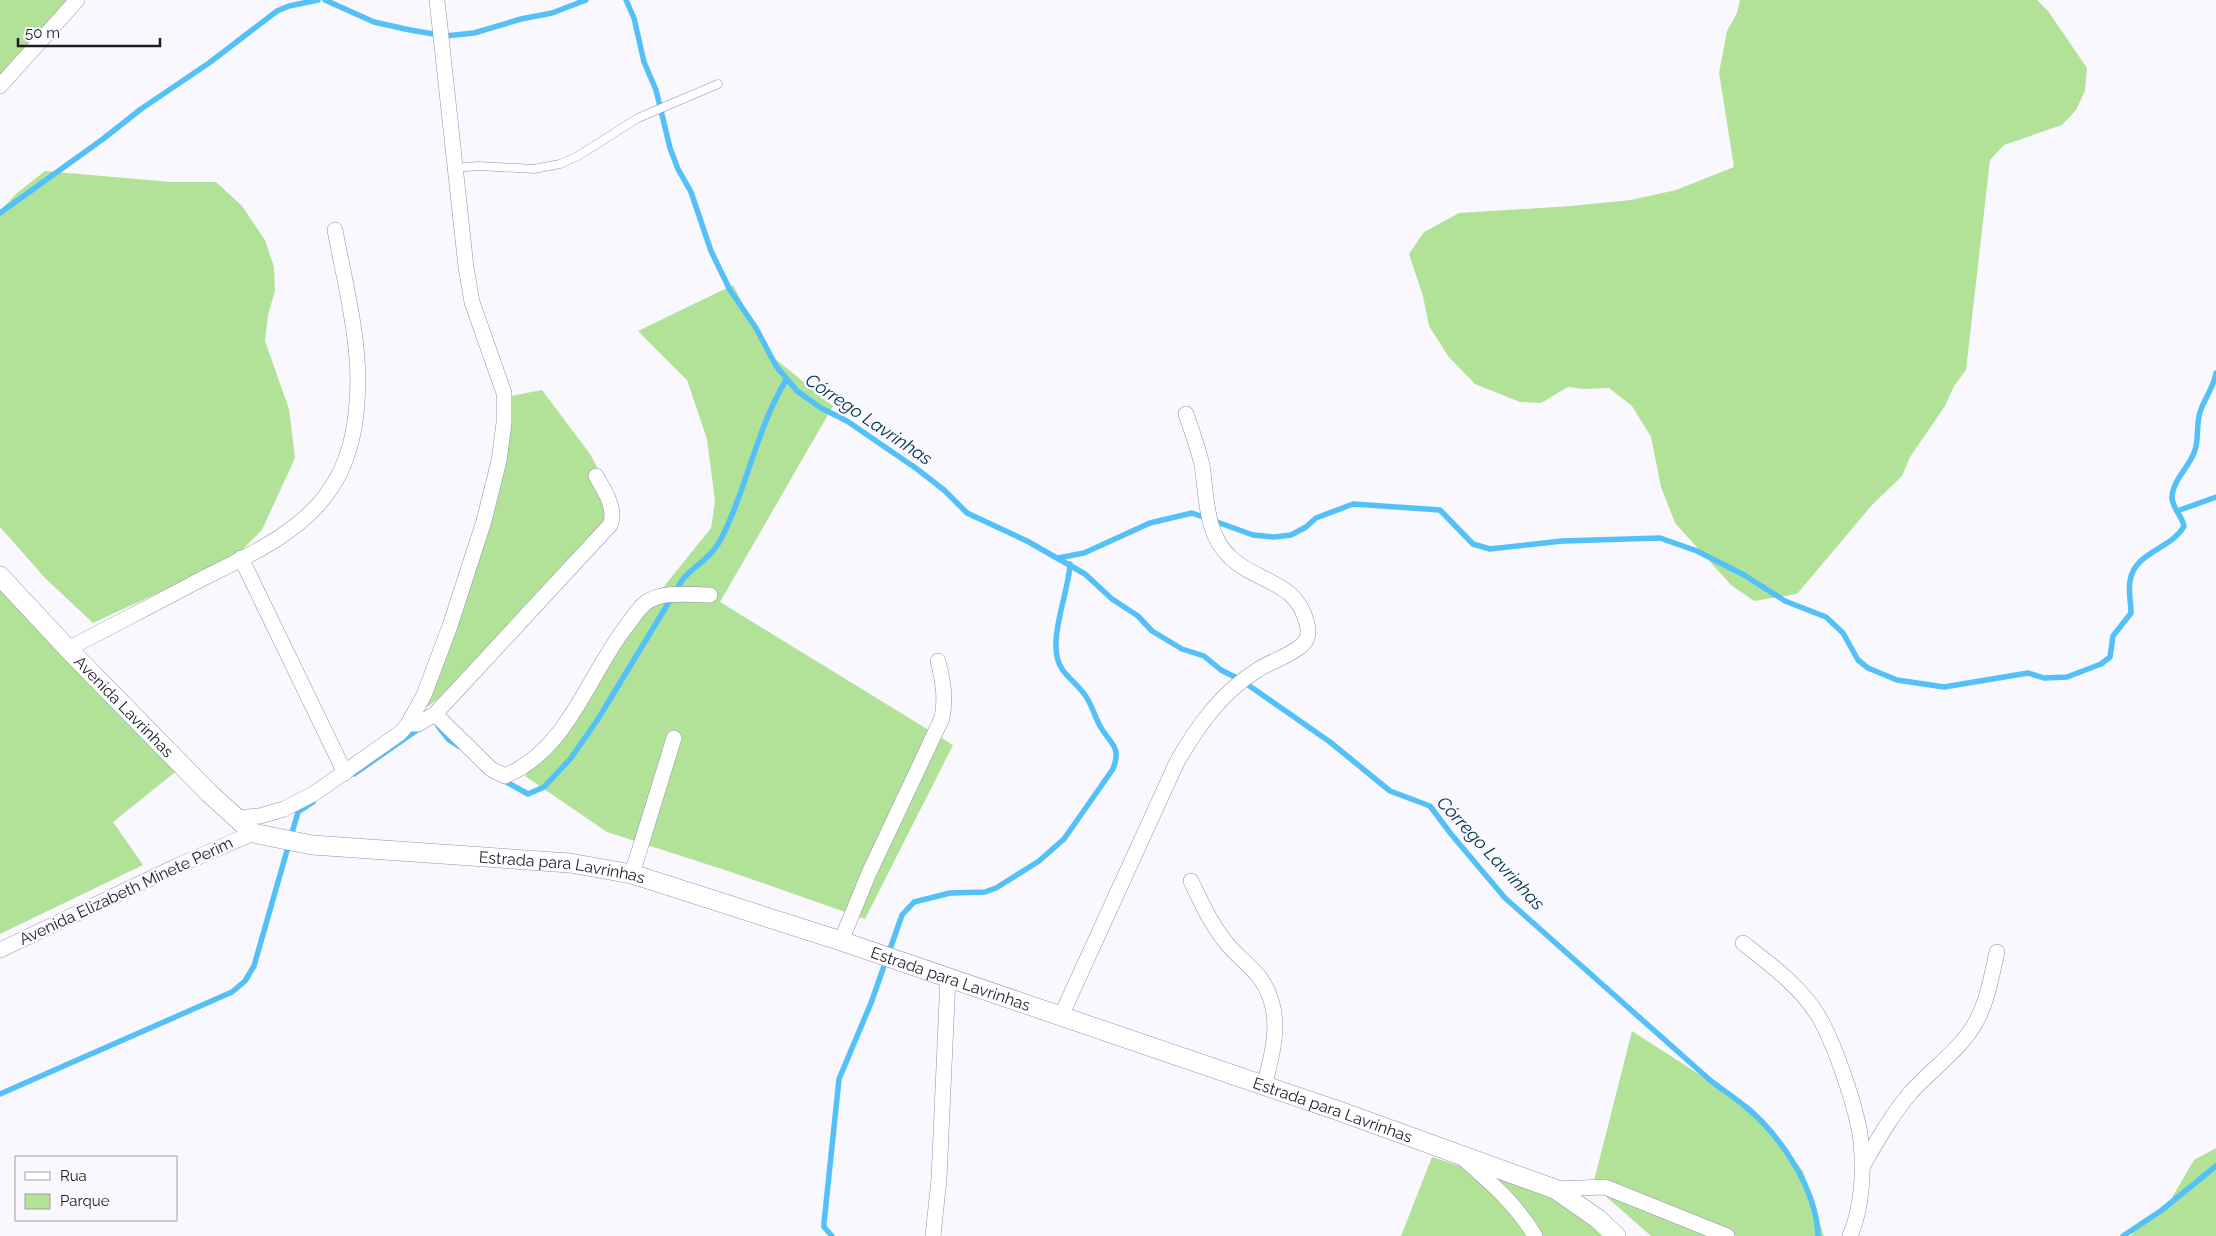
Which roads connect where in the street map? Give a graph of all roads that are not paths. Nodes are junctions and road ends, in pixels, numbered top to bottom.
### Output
1 (77, 0) edge
2 (436, 0) edge
3 (718, 84) dead end
4 (0, 86) edge
5 (454, 168) junction
6 (335, 230) dead end
7 (1186, 414) dead end
8 (596, 476) dead end
9 (241, 558) junction
10 (0, 576) edge
11 (710, 595) dead end
12 (68, 649) junction
13 (938, 661) dead end
14 (435, 714) junction
15 (408, 724) junction
16 (674, 738) dead end
17 (345, 773) junction
18 (235, 818) junction
19 (253, 833) junction
20 (632, 874) junction
21 (1192, 882) dead end
22 (842, 940) junction
23 (1743, 943) dead end
24 (0, 950) edge
25 (1996, 952) dead end
26 (948, 977) junction
27 (1060, 1016) junction
28 (1264, 1086) junction
29 (1460, 1154) junction
30 (1862, 1167) junction
31 (1555, 1189) junction
32 (933, 1236) edge
33 (1535, 1236) edge
34 (1616, 1236) edge
35 (1727, 1236) edge
36 (1850, 1236) edge

1 - 4 street
2 - 5 street
3 - 5 lane
5 - 15 street
6 - 9 street
7 - 27 street
8 - 14 street
9 - 12 street
9 - 17 street
10 - 12 street, Avenida Lavrinhas
11 - 14 street
12 - 18 street, Avenida Lavrinhas
13 - 22 street
14 - 15 street
15 - 17 street
16 - 20 street
17 - 18 street
18 - 19 street, Avenida Lavrinhas
19 - 20 street, Estrada para Lavrinhas
19 - 24 street, Avenida Elizabeth Minete Perim
20 - 22 street, Estrada para Lavrinhas
21 - 28 street
22 - 26 street, Estrada para Lavrinhas
23 - 30 street
25 - 30 street
26 - 27 street, Estrada para Lavrinhas
26 - 32 street
27 - 28 street, Estrada para Lavrinhas
28 - 29 street, Estrada para Lavrinhas
29 - 31 street, Estrada para Lavrinhas
29 - 33 street
30 - 36 street
31 - 34 street, Estrada para Lavrinhas
31 - 35 street

